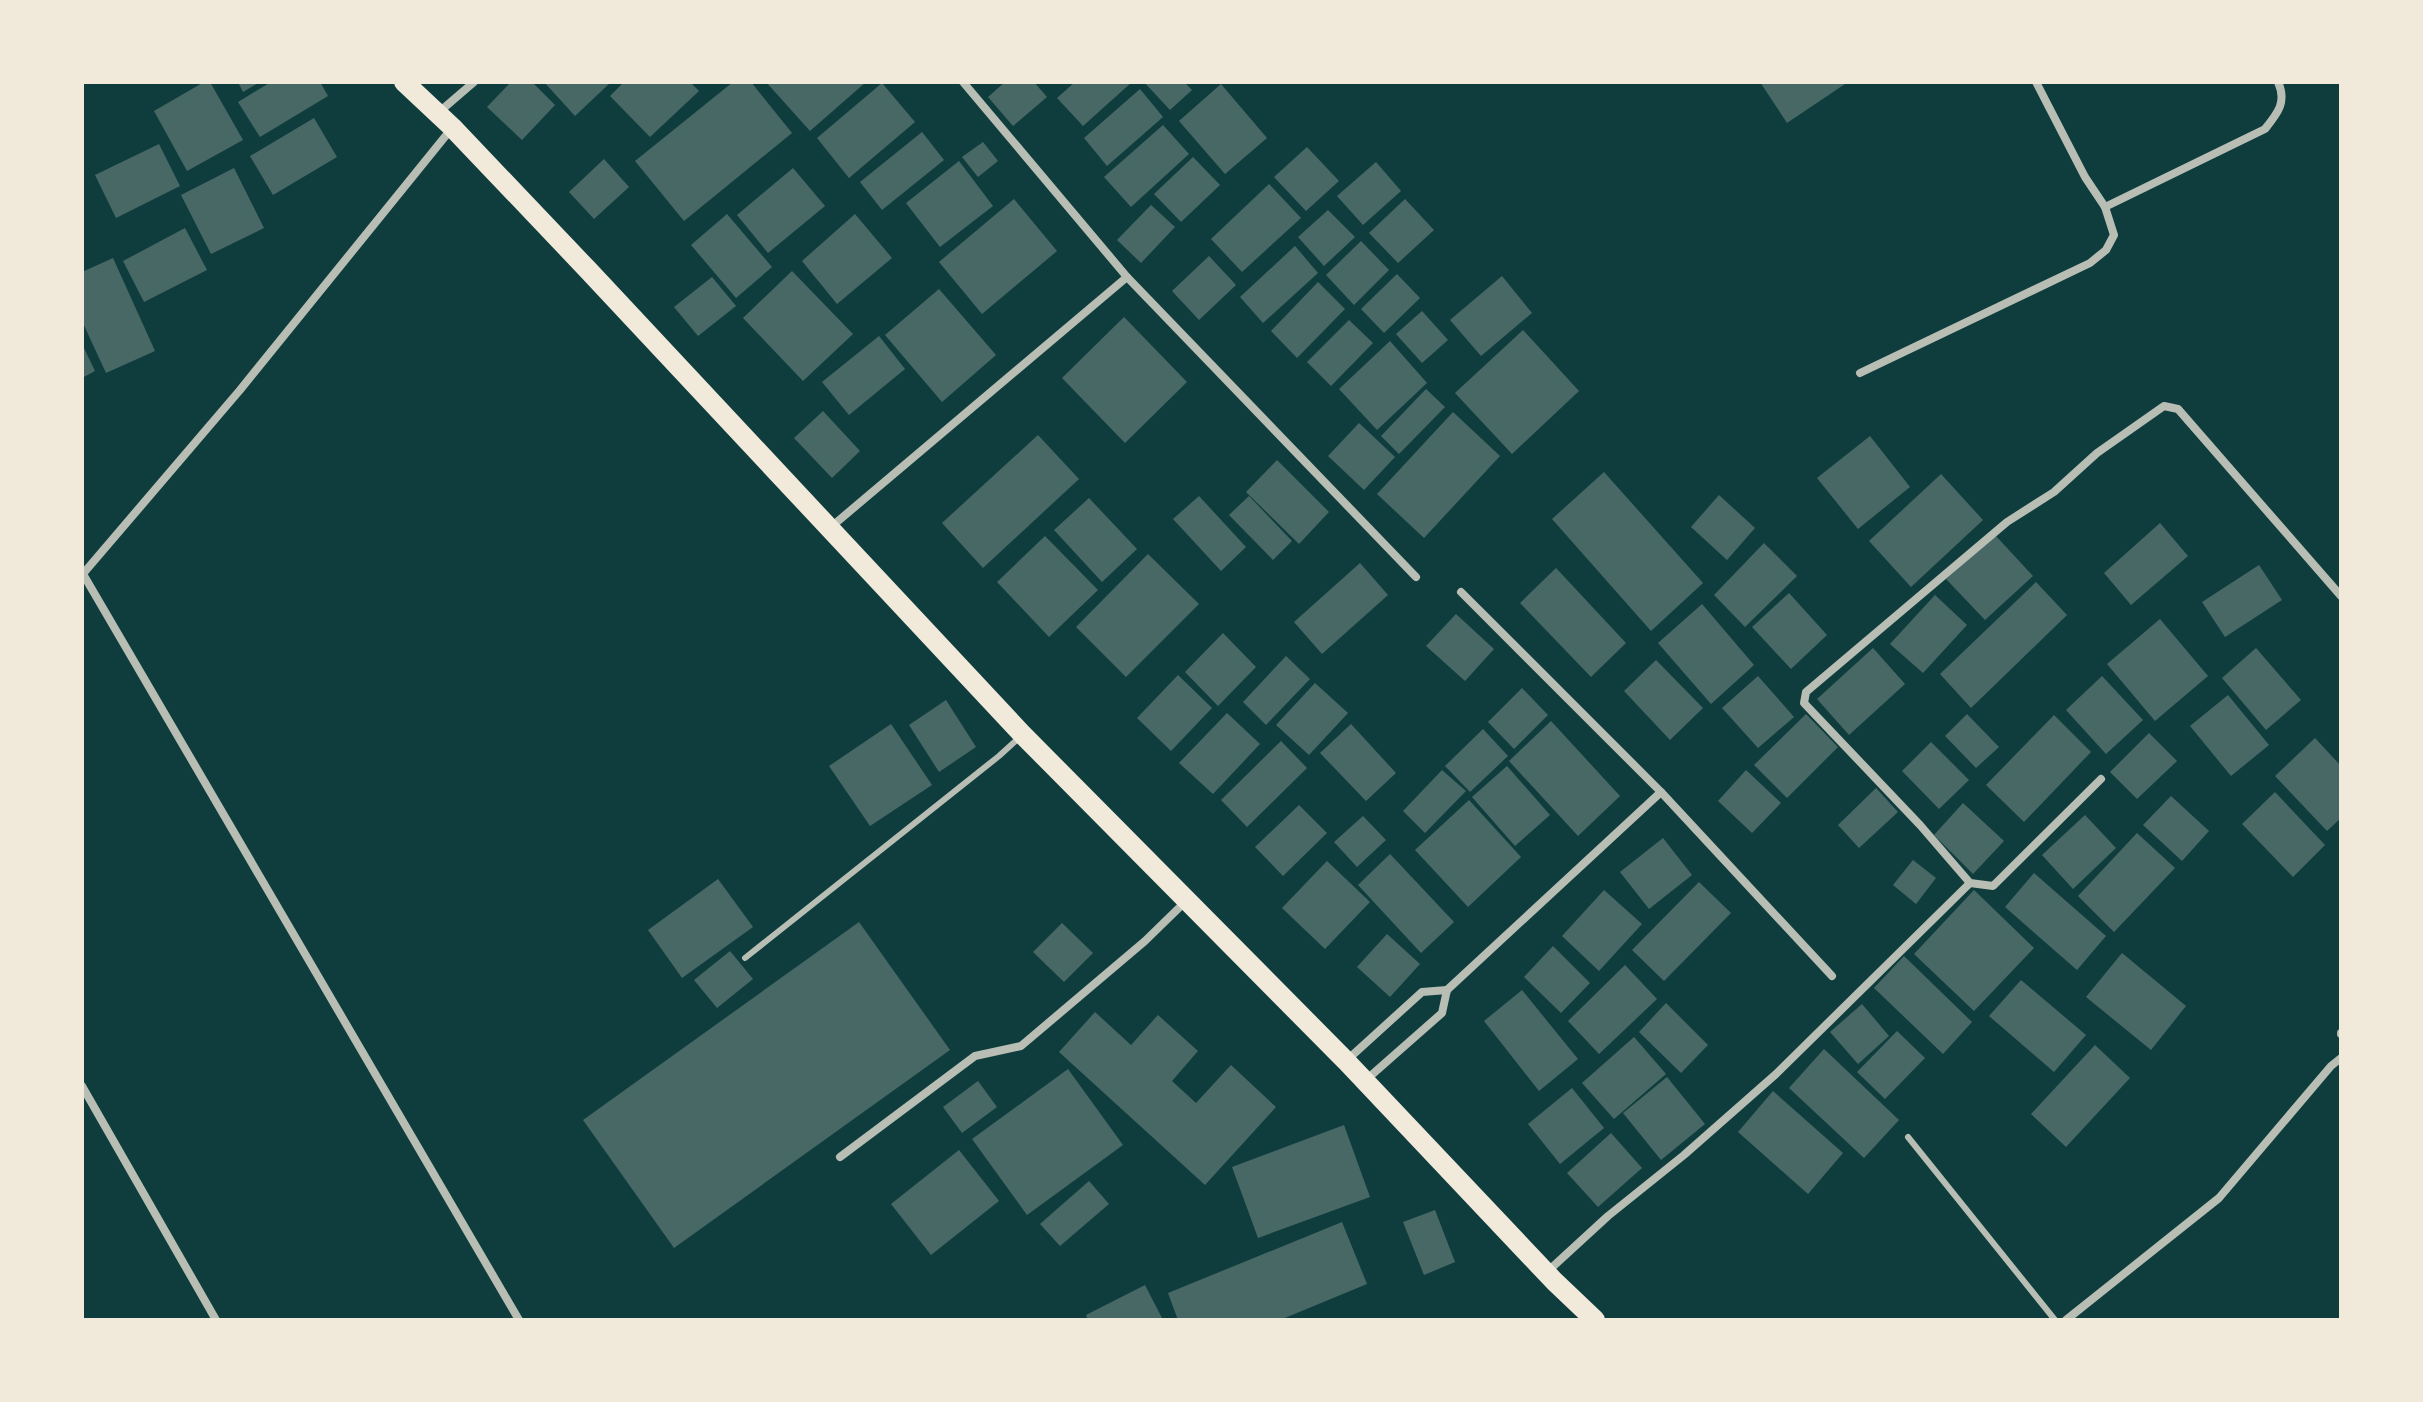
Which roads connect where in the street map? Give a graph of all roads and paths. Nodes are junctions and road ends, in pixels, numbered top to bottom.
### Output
1 (404, 82) edge
2 (474, 82) edge
3 (963, 82) edge
4 (2036, 82) edge
5 (2278, 82) edge
6 (445, 120) junction
7 (2105, 207) junction
8 (1127, 277) junction
9 (1860, 373) dead end
10 (831, 527) junction
11 (82, 574) edge
12 (1416, 577) dead end
13 (1461, 592) dead end
14 (2341, 596) edge
15 (1022, 734) junction
16 (2101, 779) dead end
17 (1661, 792) junction
18 (1970, 883) junction
19 (1186, 901) junction
20 (745, 958) dead end
21 (1832, 976) dead end
22 (1447, 990) junction
23 (2341, 1058) edge
24 (1346, 1061) junction
25 (1364, 1082) junction
26 (82, 1086) edge
27 (1908, 1137) dead end
28 (840, 1157) dead end
29 (1546, 1273) junction
30 (216, 1320) edge
31 (519, 1320) edge
32 (1595, 1320) edge
33 (2055, 1320) edge
34 (2066, 1320) edge

1 - 6 main road
2 - 6 street
3 - 8 street
4 - 7 street
5 - 7 street
6 - 10 main road
6 - 11 street
7 - 9 street
8 - 10 street
8 - 12 street
10 - 15 main road
11 - 31 street
13 - 17 street
14 - 18 street
15 - 19 main road
15 - 20 lane
16 - 18 street
17 - 21 street
17 - 22 street
18 - 29 street
19 - 24 main road
19 - 28 street
22 - 24 street
22 - 25 street
23 - 34 street
24 - 25 main road
25 - 29 main road
26 - 30 street
27 - 33 lane
29 - 32 main road

